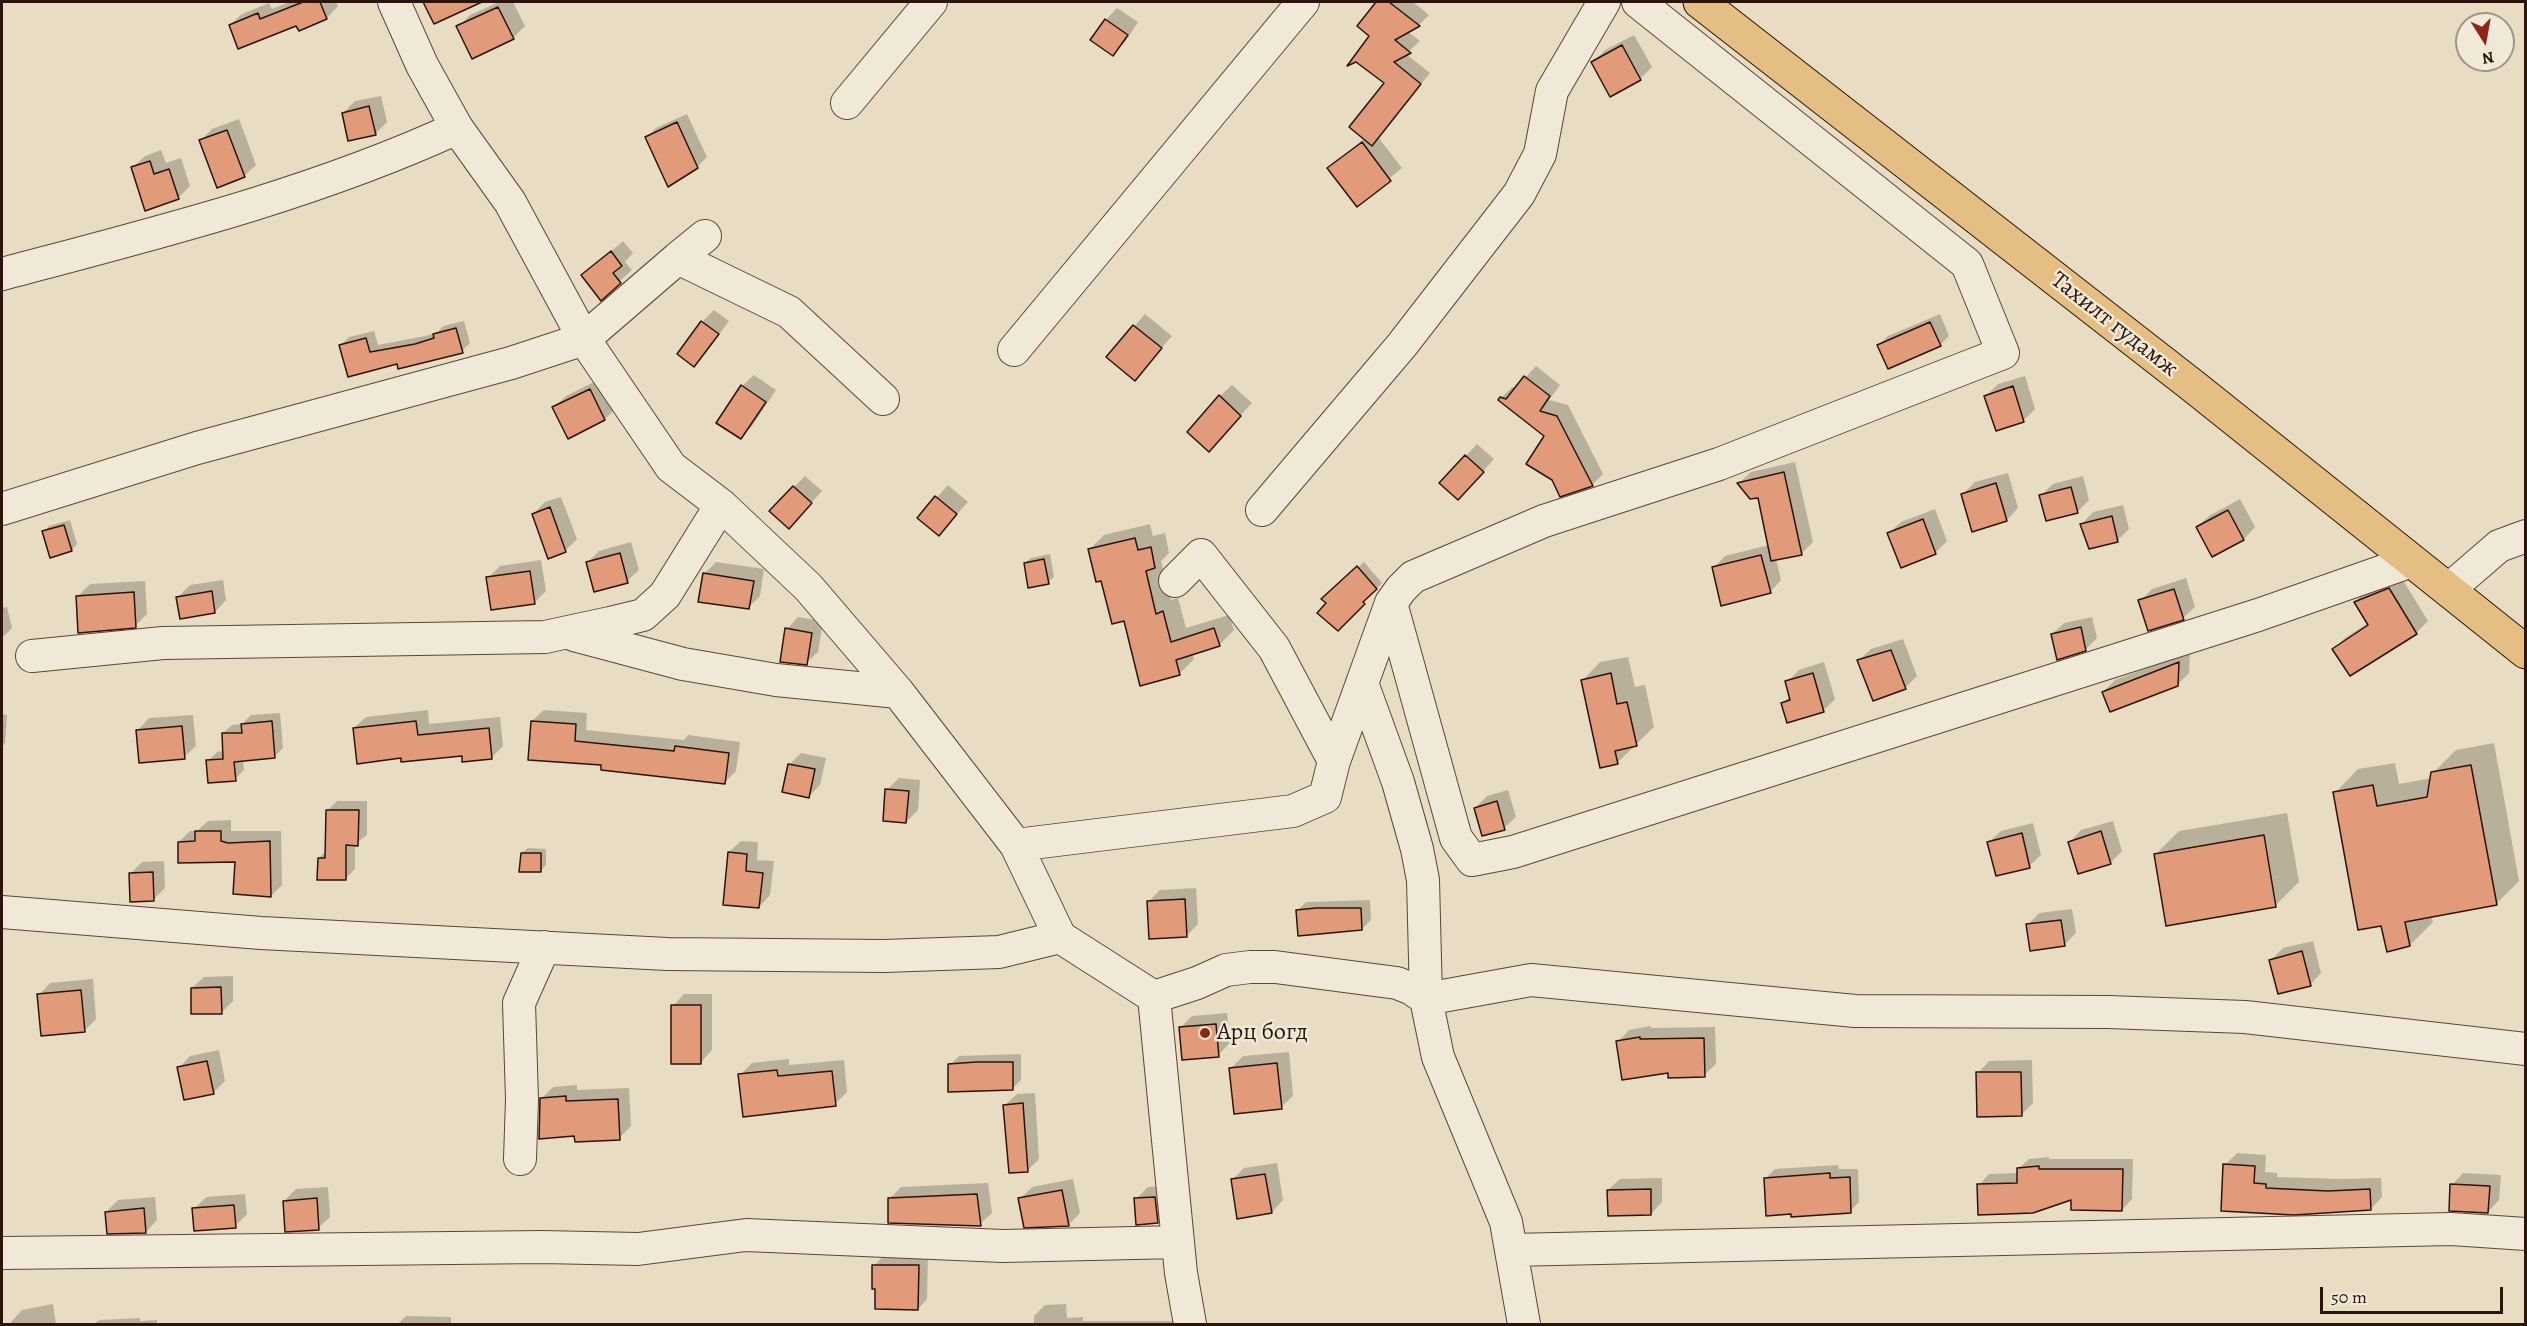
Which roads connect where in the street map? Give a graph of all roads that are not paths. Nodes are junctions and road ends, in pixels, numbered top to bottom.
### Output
1 (394, 2) edge
2 (931, 2) edge
3 (1303, 2) edge
4 (1604, 2) edge
5 (1638, 2) edge
6 (1700, 2) edge
7 (847, 103) dead end
8 (458, 128) junction
9 (705, 236) dead end
10 (678, 258) junction
11 (2, 274) edge
12 (584, 339) junction
13 (1014, 350) dead end
14 (884, 399) dead end
15 (721, 505) junction
16 (2, 509) edge
17 (1262, 510) dead end
18 (2526, 536) edge
19 (2412, 561) junction
20 (1175, 581) dead end
21 (2448, 590) junction
22 (1391, 603) junction
23 (566, 632) junction
24 (2526, 652) edge
25 (32, 657) dead end
26 (1362, 683) junction
27 (898, 692) junction
28 (1334, 761) junction
29 (1016, 845) junction
30 (2, 912) edge
31 (1060, 937) junction
32 (544, 947) junction
33 (1154, 997) junction
34 (1426, 999) junction
35 (2526, 1049) edge
36 (520, 1160) dead end
37 (2526, 1234) edge
38 (1178, 1242) junction
39 (1511, 1250) junction
40 (2, 1253) edge
41 (1190, 1324) edge
42 (1524, 1324) edge

1 - 8 street
2 - 7 street
3 - 13 street
4 - 17 street
5 - 22 street
6 - 19 main road, Тахилт гудамж
8 - 11 street
8 - 12 street
9 - 10 street
10 - 12 street
10 - 14 street
12 - 15 street
12 - 16 street
15 - 23 street
15 - 27 street
18 - 21 street
19 - 21 main road, Тахилт гудамж
19 - 22 street
20 - 28 street
21 - 24 main road, Тахилт гудамж
22 - 26 street
23 - 25 street
23 - 27 street
26 - 28 street
26 - 34 street
27 - 29 street
28 - 29 street
29 - 31 street
30 - 32 street
31 - 32 street
31 - 33 street
32 - 36 street
33 - 34 street
33 - 38 street
34 - 35 street
34 - 39 street
37 - 39 street
38 - 40 street
38 - 41 street
39 - 42 street

